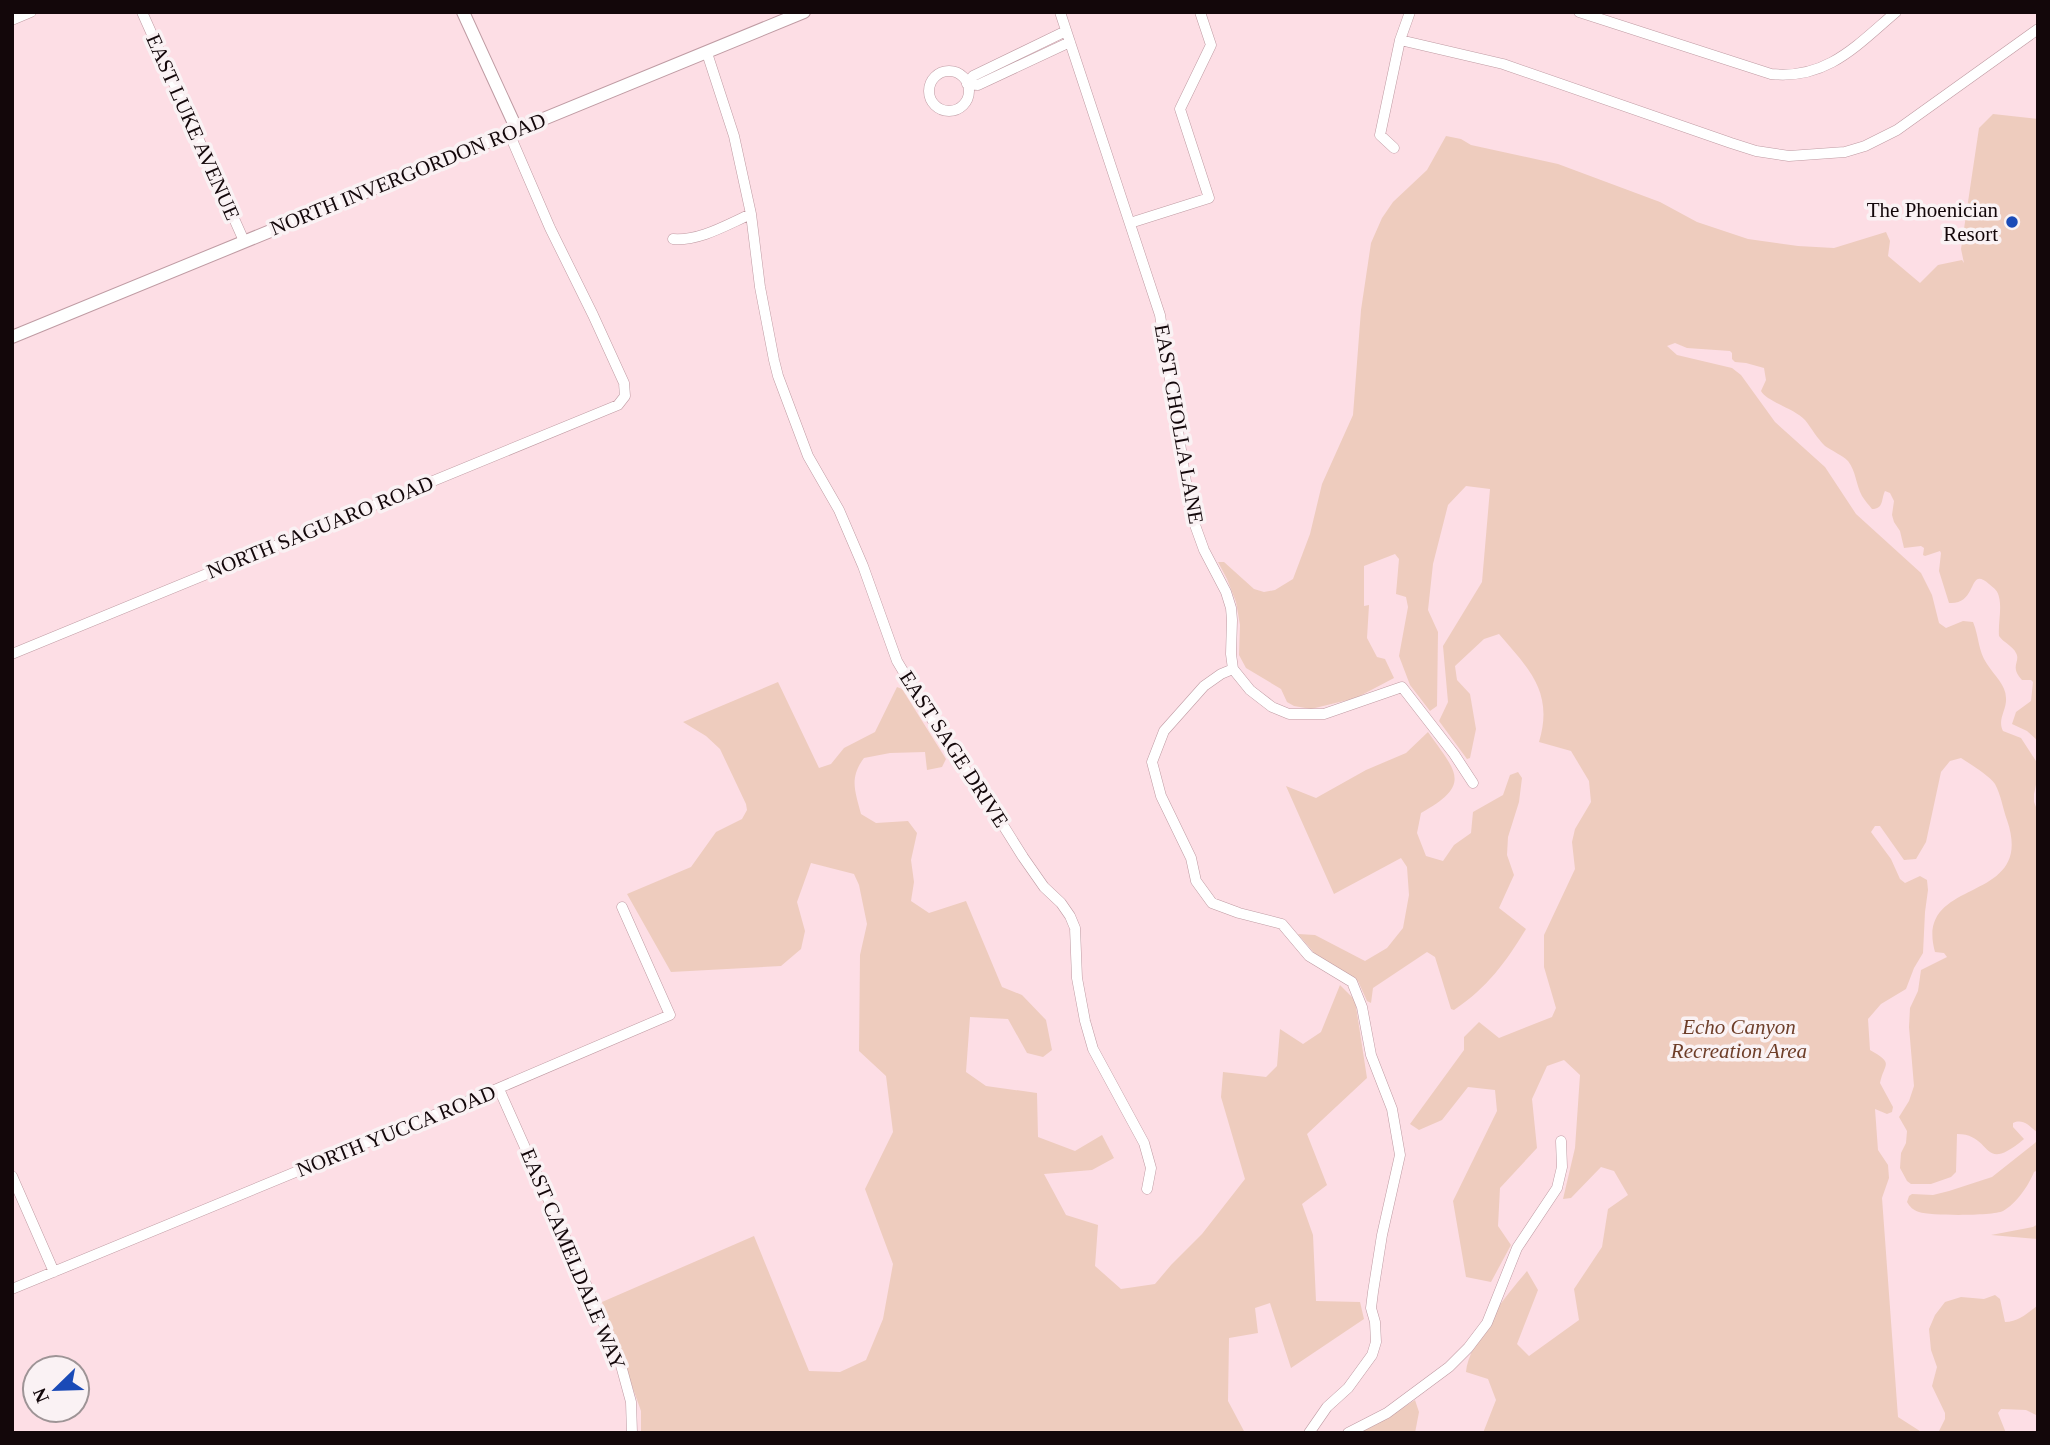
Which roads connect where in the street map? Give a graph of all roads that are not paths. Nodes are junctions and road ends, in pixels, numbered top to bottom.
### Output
1 (31, 12) edge
2 (142, 12) edge
3 (463, 12) edge
4 (804, 12) edge
5 (1060, 12) edge
6 (1200, 12) edge
7 (1410, 12) edge
8 (1579, 12) edge
9 (1896, 12) edge
10 (12, 20) edge
11 (2038, 29) edge
12 (1066, 31) junction
13 (1401, 40) junction
14 (1070, 42) junction
15 (707, 53) junction
16 (967, 83) junction
17 (513, 131) junction
18 (1395, 148) dead end
19 (751, 214) junction
20 (1130, 223) junction
21 (673, 239) dead end
22 (244, 241) junction
23 (12, 337) edge
24 (12, 654) edge
25 (1233, 669) junction
26 (1473, 783) dead end
27 (622, 908) dead end
28 (499, 1088) junction
29 (1561, 1142) dead end
30 (12, 1176) edge
31 (1147, 1189) dead end
32 (54, 1272) junction
33 (12, 1289) edge
34 (632, 1433) edge
35 (1309, 1433) edge
36 (1348, 1433) edge

1 - 10 street
2 - 22 street, EAST LUKE AVENUE
3 - 17 street
4 - 15 street, NORTH INVERGORDON ROAD
5 - 12 street, EAST CHOLLA LANE
6 - 20 street
7 - 13 street
8 - 9 street
11 - 13 street
12 - 14 street, EAST CHOLLA LANE
12 - 16 street
13 - 18 street
14 - 16 street
14 - 20 street, EAST CHOLLA LANE
15 - 17 street, NORTH INVERGORDON ROAD
15 - 19 street, EAST SAGE DRIVE
16 - 16 street
17 - 22 street, NORTH INVERGORDON ROAD
17 - 24 street, NORTH SAGUARO ROAD
19 - 21 street
19 - 31 street, EAST SAGE DRIVE
20 - 25 street, EAST CHOLLA LANE
22 - 23 street, NORTH INVERGORDON ROAD
25 - 26 street
25 - 35 street
27 - 28 street, NORTH YUCCA ROAD
28 - 32 street, NORTH YUCCA ROAD
28 - 34 street, EAST CAMELDALE WAY
29 - 36 street
30 - 32 street
32 - 33 street, NORTH YUCCA ROAD

